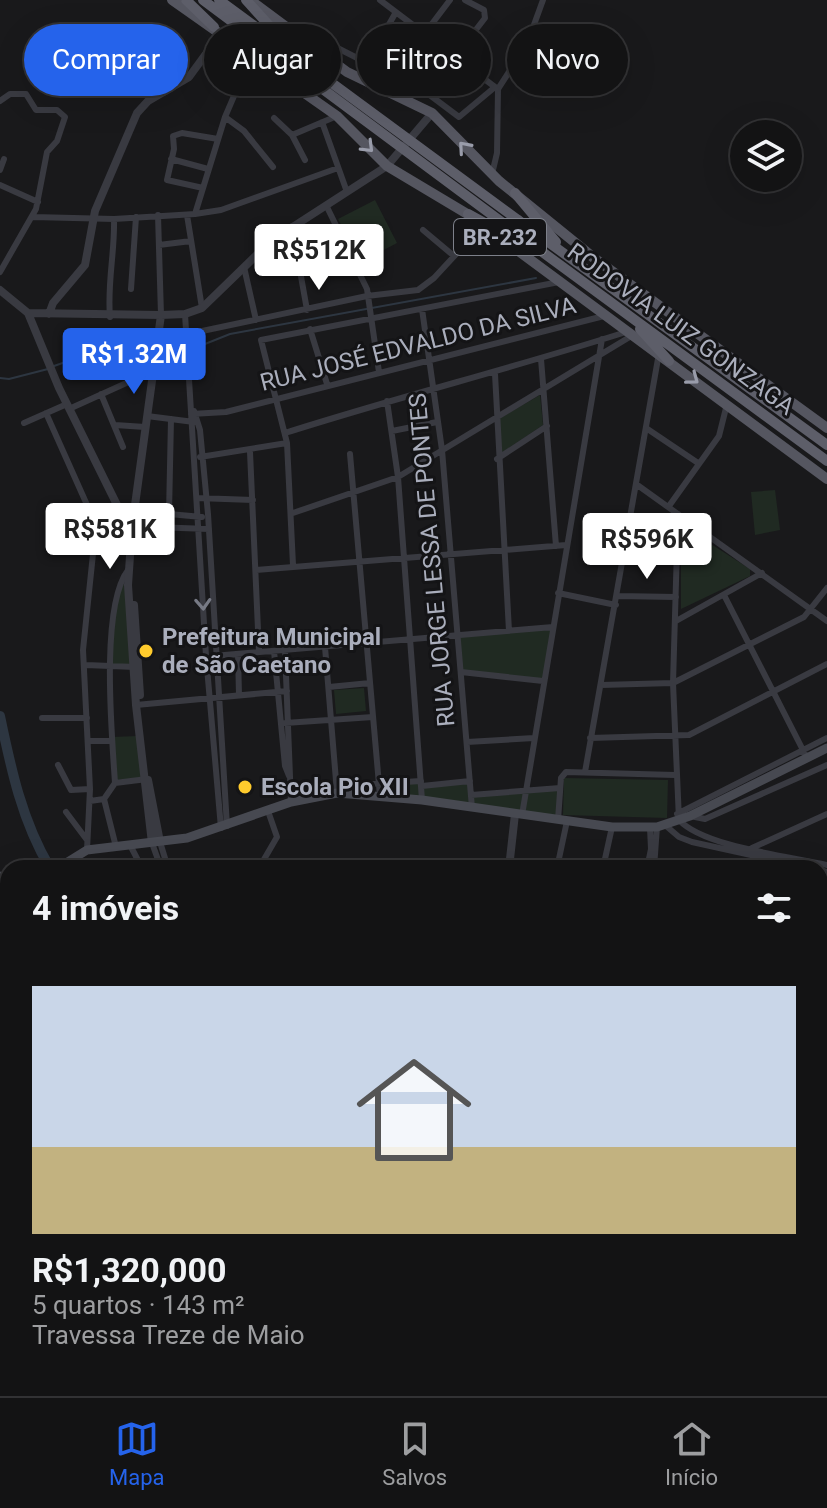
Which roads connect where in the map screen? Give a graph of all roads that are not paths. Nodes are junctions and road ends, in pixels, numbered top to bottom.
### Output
1 (172, 0) edge
2 (186, 0) edge
3 (202, 0) edge
4 (219, 0) edge
5 (248, 0) edge
6 (380, 0) edge
7 (400, 0) edge
8 (450, 0) edge
9 (465, 0) edge
10 (543, 0) edge
11 (394, 11) junction
12 (209, 24) edge
13 (212, 24) edge
14 (252, 24) edge
15 (267, 24) edge
16 (281, 24) edge
17 (388, 24) edge
18 (412, 24) edge
19 (432, 24) edge
20 (479, 24) edge
21 (204, 53) edge
22 (341, 68) edge
23 (491, 84) edge
24 (496, 88) junction
25 (341, 90) edge
26 (491, 92) edge
27 (234, 96) edge
28 (310, 96) edge
29 (431, 96) edge
30 (486, 96) edge
31 (0, 101) edge
32 (432, 113) junction
33 (337, 116) junction
34 (225, 117) junction
35 (274, 118) dead end
36 (322, 122) junction
37 (292, 135) junction
38 (218, 139) junction
39 (4, 159) dead end
40 (171, 159) junction
41 (305, 160) dead end
42 (387, 166) junction
43 (273, 167) dead end
44 (338, 168) junction
45 (208, 169) junction
46 (0, 170) edge
47 (492, 174) junction
48 (0, 185) edge
49 (203, 188) junction
50 (347, 192) junction
51 (515, 193) junction
52 (38, 202) junction
53 (326, 205) junction
54 (468, 214) junction
55 (158, 215) junction
56 (191, 215) junction
57 (33, 217) junction
58 (136, 217) junction
59 (93, 218) junction
60 (114, 219) junction
61 (514, 224) junction
62 (483, 225) junction
63 (292, 226) junction
64 (423, 230) dead end
65 (191, 241) junction
66 (159, 245) junction
67 (454, 256) junction
68 (244, 267) junction
69 (0, 272) edge
70 (590, 273) junction
71 (573, 274) junction
72 (561, 282) junction
73 (131, 289) dead end
74 (0, 290) edge
75 (368, 299) junction
76 (202, 308) junction
77 (619, 308) junction
78 (422, 309) junction
79 (307, 310) junction
80 (28, 313) junction
81 (49, 314) junction
82 (185, 314) junction
83 (161, 315) junction
84 (606, 315) junction
85 (110, 317) junction
86 (370, 317) junction
87 (256, 320) junction
88 (310, 329) junction
89 (630, 333) junction
90 (188, 334) junction
91 (602, 339) junction
92 (659, 353) junction
93 (600, 354) junction
94 (431, 358) junction
95 (541, 359) junction
96 (669, 361) junction
97 (155, 370) junction
98 (379, 372) junction
99 (495, 374) junction
100 (327, 384) junction
101 (433, 388) junction
102 (544, 388) junction
103 (101, 394) junction
104 (275, 398) junction
105 (387, 401) junction
106 (727, 404) junction
107 (68, 406) junction
108 (46, 413) junction
109 (147, 416) junction
110 (194, 418) junction
111 (495, 418) junction
112 (171, 419) junction
113 (437, 422) junction
114 (24, 423) dead end
115 (115, 425) junction
116 (547, 426) junction
117 (145, 427) junction
118 (646, 428) junction
119 (827, 428) edge
120 (392, 431) junction
121 (285, 433) junction
122 (827, 442) edge
123 (287, 443) junction
124 (123, 447) dead end
125 (442, 450) junction
126 (250, 452) junction
127 (350, 454) dead end
128 (202, 457) junction
129 (192, 458) junction
130 (497, 459) junction
131 (698, 463) junction
132 (827, 464) edge
133 (398, 477) junction
134 (827, 479) edge
135 (636, 484) junction
136 (354, 492) junction
137 (197, 498) junction
138 (206, 498) junction
139 (253, 500) junction
140 (669, 506) junction
141 (293, 513) junction
142 (678, 514) junction
143 (198, 517) junction
144 (208, 518) junction
145 (96, 525) junction
146 (132, 525) junction
147 (199, 529) junction
148 (209, 529) junction
149 (566, 545) junction
150 (556, 546) junction
151 (504, 550) junction
152 (451, 554) junction
153 (404, 557) junction
154 (360, 560) junction
155 (293, 565) junction
156 (130, 566) junction
157 (256, 570) junction
158 (762, 573) junction
159 (827, 588) edge
160 (558, 593) junction
161 (724, 595) junction
162 (617, 596) junction
163 (676, 597) junction
164 (118, 602) junction
165 (131, 604) junction
166 (616, 605) junction
167 (812, 610) junction
168 (676, 621) junction
169 (827, 621) edge
170 (553, 627) junction
171 (509, 631) junction
172 (458, 635) junction
173 (410, 639) junction
174 (367, 643) junction
175 (748, 645) junction
176 (325, 647) junction
177 (285, 650) junction
178 (274, 651) junction
179 (259, 652) junction
180 (238, 654) junction
181 (206, 656) junction
182 (216, 656) junction
183 (827, 664) edge
184 (86, 665) junction
185 (108, 666) junction
186 (135, 667) junction
187 (461, 672) junction
188 (543, 681) junction
189 (370, 683) junction
190 (673, 683) junction
191 (601, 685) junction
192 (329, 687) junction
193 (773, 691) junction
194 (283, 692) junction
195 (239, 695) junction
196 (219, 698) junction
197 (209, 699) junction
198 (138, 705) junction
199 (373, 717) junction
200 (42, 718) dead end
201 (87, 718) junction
202 (331, 720) junction
203 (285, 723) junction
204 (534, 738) junction
205 (590, 738) junction
206 (674, 738) junction
207 (827, 738) edge
208 (88, 741) junction
209 (111, 741) junction
210 (467, 742) junction
211 (827, 748) edge
212 (809, 755) junction
213 (58, 765) dead end
214 (825, 766) edge
215 (585, 772) junction
216 (220, 775) junction
217 (675, 775) junction
218 (146, 780) junction
219 (470, 781) junction
220 (115, 783) junction
221 (379, 783) junction
222 (421, 784) junction
223 (560, 788) junction
224 (90, 789) junction
225 (290, 789) junction
226 (336, 789) junction
227 (526, 790) junction
228 (471, 795) junction
229 (380, 796) junction
230 (104, 799) junction
231 (422, 800) junction
232 (90, 801) junction
233 (291, 802) junction
234 (472, 808) junction
235 (268, 811) junction
236 (66, 812) dead end
237 (518, 815) junction
238 (690, 816) junction
239 (825, 816) edge
240 (678, 817) junction
241 (563, 820) junction
242 (657, 826) junction
243 (224, 827) junction
244 (612, 827) junction
245 (156, 842) junction
246 (87, 845) junction
247 (130, 845) junction
248 (116, 847) junction
249 (750, 851) junction
250 (68, 860) edge
251 (138, 860) edge
252 (159, 860) edge
253 (164, 860) edge
254 (265, 860) edge
255 (510, 860) edge
256 (558, 860) edge
257 (605, 860) edge
258 (649, 860) edge
259 (655, 860) edge
260 (782, 860) edge
261 (800, 860) edge

1 - 12 main road, BR-232
2 - 13 highway
3 - 61 highway, RODOVIA LUIZ GONZAGA / BR-232, bridge
4 - 14 highway, RODOVIA LUIZ GONZAGA / BR-232, bridge
5 - 15 highway
5 - 16 main road, BR-232
6 - 11 street
7 - 11 street
8 - 19 street
9 - 20 street
10 - 24 street
11 - 17 street
11 - 18 street
21 - 59 street
22 - 32 main road, BR-232
23 - 24 street
24 - 26 street
24 - 47 street
25 - 61 highway, RODOVIA LUIZ GONZAGA / BR-232, bridge
27 - 34 street
28 - 33 main road, BR-232
29 - 30 street
31 - 52 street
32 - 42 street
47 -> 32 main road, BR-232
33 - 36 street
33 -> 42 main road, BR-232
34 - 38 street
34 - 43 street
35 - 37 street
36 - 37 street
36 - 44 street
37 - 41 street
38 - 40 street
38 - 45 street
39 - 46 street
40 - 45 street
40 - 49 street
42 - 50 street
42 - 54 main road, BR-232
44 - 50 street
44 - 56 street
45 - 49 street
47 - 51 main road, BR-232
48 - 52 street
49 - 56 street
50 - 53 street
51 - 70 highway
51 - 119 main road, BR-232
52 - 57 street
53 - 63 street
53 - 75 street
54 - 62 main road, BR-232
54 - 71 highway
55 - 56 street
55 - 58 street
55 - 66 street
56 - 65 street
57 - 59 street
57 - 69 street
58 - 60 street
58 - 73 street
59 - 60 street
59 - 81 street
60 - 85 street
61 - 70 highway, RODOVIA LUIZ GONZAGA / BR-232
61 - 71 highway, RODOVIA LUIZ GONZAGA / BR-232
62 - 67 street
62 - 72 main road, BR-232
63 - 68 street
63 - 79 street
64 - 67 street
65 - 66 street
65 - 76 street
66 - 83 street
67 - 75 street
68 - 76 street
68 - 87 street
70 - 122 highway, RODOVIA LUIZ GONZAGA / BR-232
71 - 77 highway, RODOVIA LUIZ GONZAGA / BR-232
72 - 78 street
72 - 84 main road, BR-232
74 - 80 street
75 - 79 street
75 - 86 street
76 - 82 street
77 - 96 highway
77 - 132 highway, RODOVIA LUIZ GONZAGA / BR-232
78 - 86 street
78 - 94 street, RUA JORGE LESSA DE PONTES
79 - 87 street
80 - 81 street
80 - 107 street
81 - 85 street
82 - 83 street
82 - 90 street
83 - 85 street
83 - 97 street
84 - 89 main road, BR-232
84 - 94 street, RUA JOSÉ EDVALDO DA SILVA
86 - 88 street
86 - 98 street
87 - 90 street
88 - 100 street
88 - 104 street
89 - 91 street
89 - 92 main road, BR-232
89 - 93 street
90 - 110 street
91 - 93 street
91 - 95 street
92 - 96 main road, BR-232
92 - 118 street
93 - 102 street
93 - 149 street
94 - 98 street, RUA JOSÉ EDVALDO DA SILVA
94 - 101 street, RUA JORGE LESSA DE PONTES
95 - 99 street
95 - 102 street
96 -> 106 main road, BR-232
97 - 103 street
97 - 109 street
98 - 100 street, RUA JOSÉ EDVALDO DA SILVA
99 - 101 street
99 - 111 street
100 - 104 street, RUA JOSÉ EDVALDO DA SILVA
101 - 105 street
101 - 113 street, RUA JORGE LESSA DE PONTES
102 - 111 street
102 - 116 street
103 - 107 street
103 - 115 street
104 - 110 street, RUA JOSÉ EDVALDO DA SILVA
104 - 121 street
105 - 120 street
105 - 121 street
106 - 131 street
106 - 134 main road, BR-232
107 - 108 street
107 - 146 street
108 - 114 street
108 - 145 street
109 - 112 street, RUA JOSÉ EDVALDO DA SILVA
109 - 117 street
110 - 112 street, RUA JOSÉ EDVALDO DA SILVA
110 - 128 street
110 - 129 street
111 - 125 street
111 - 130 street
112 - 143 street
113 - 120 street
113 - 125 street, RUA JORGE LESSA DE PONTES
115 - 117 street
115 - 124 street
116 - 130 street
116 - 150 street
117 - 146 street
118 - 131 street
118 - 135 street
120 - 133 street
121 - 123 street
123 - 126 street
123 - 141 street
125 - 133 street
125 - 152 street, RUA JORGE LESSA DE PONTES
126 - 128 street
126 - 139 street
127 - 136 street
128 - 129 street
128 - 138 street
129 - 137 street
130 - 151 street
131 - 140 street
133 - 136 street
133 - 153 street
135 - 140 street
135 - 162 street
136 - 141 street
136 - 154 street
137 - 138 street
137 - 143 street
138 - 139 street
138 - 144 street
139 - 157 street
140 - 142 street
141 - 155 street
142 - 158 street
142 - 163 street
143 - 144 street
143 - 147 street
144 - 148 street
145 - 146 street
145 - 184 street
146 - 147 street
146 - 156 street
147 - 148 street
147 -> 181 street
148 - 182 street
149 - 150 street
149 - 160 street
150 - 151 street
151 - 152 street
151 - 171 street
152 - 153 street
152 - 172 street, RUA JORGE LESSA DE PONTES
153 - 154 street
153 - 173 street
154 - 155 street
154 - 174 street
155 - 157 street
156 - 164 street
156 - 165 street
157 - 179 street
158 - 161 street
158 - 167 street
159 - 167 street
160 - 166 street
160 - 170 street
161 - 168 street
161 - 175 street
162 - 163 street
162 - 166 street
163 - 168 street
164 - 165 street
164 - 185 street
165 - 186 street
166 - 191 street
167 - 169 street
167 - 175 street
168 - 190 street
170 - 171 street
170 - 188 street
171 - 172 street
172 - 173 street
172 - 187 street, RUA JORGE LESSA DE PONTES
173 - 174 street
173 - 222 street
174 - 176 street
174 - 189 street
175 - 190 street
175 - 193 street
176 - 177 street
176 - 192 street
177 - 178 street
177 - 194 street
178 - 179 street
178 - 194 street
179 - 180 street
180 - 182 street
180 - 195 street
181 - 182 street
181 - 197 street
182 - 196 street
183 - 193 street
184 - 185 street
184 - 201 street
185 - 186 street
185 - 209 street
186 - 198 street
187 - 188 street
187 - 210 street, RUA JORGE LESSA DE PONTES
188 - 204 street
189 - 192 street
189 - 199 street
190 - 191 street
190 - 206 street
191 - 205 street
192 - 202 street
193 - 206 street
193 - 212 street
194 - 195 street
194 - 203 street
195 - 196 street
196 - 197 street
196 - 216 street
197 - 198 street
197 - 216 street
198 - 218 street
199 - 202 street
199 - 221 street
200 - 201 street
201 - 208 street
202 - 203 street
202 - 226 street
203 - 225 street
204 - 210 street
204 - 227 street
205 - 206 street
205 - 215 street
206 - 217 street
207 - 212 street
208 - 209 street
208 - 224 street
209 - 220 street
210 - 219 street, RUA JORGE LESSA DE PONTES
211 - 212 main road
212 - 214 street
212 - 238 main road
212 - 240 street
213 - 224 street
214 - 238 street
215 - 217 street
215 - 223 street
216 - 243 street
217 - 240 street
218 - 220 street
218 - 245 street
219 - 222 street
219 - 228 street, RUA JORGE LESSA DE PONTES
220 - 230 street
221 - 222 street
221 - 226 street
221 - 229 street
222 - 231 street
223 - 227 street
223 - 241 street
224 - 232 street
225 - 226 street
225 - 233 street
226 - 229 main road
226 - 233 main road
227 - 228 street
227 - 237 street
228 - 234 street, RUA JORGE LESSA DE PONTES
229 - 231 main road
230 - 232 street
230 - 248 street
231 - 234 main road
232 - 246 street
233 - 235 main road
234 - 237 main road
235 - 243 main road
235 - 254 street
236 - 246 street
237 - 241 main road
237 - 255 street
238 - 240 main road
239 - 249 street
240 - 242 main road
240 - 249 street
241 - 244 main road
241 - 256 street
242 - 244 main road
242 - 249 street
242 - 258 street
242 - 259 street
243 - 245 main road
244 - 257 street
245 - 247 main road
245 - 252 street
245 - 253 street
246 - 248 main road
246 - 250 main road
247 - 248 main road
247 - 251 street
249 - 260 street
249 - 261 street

